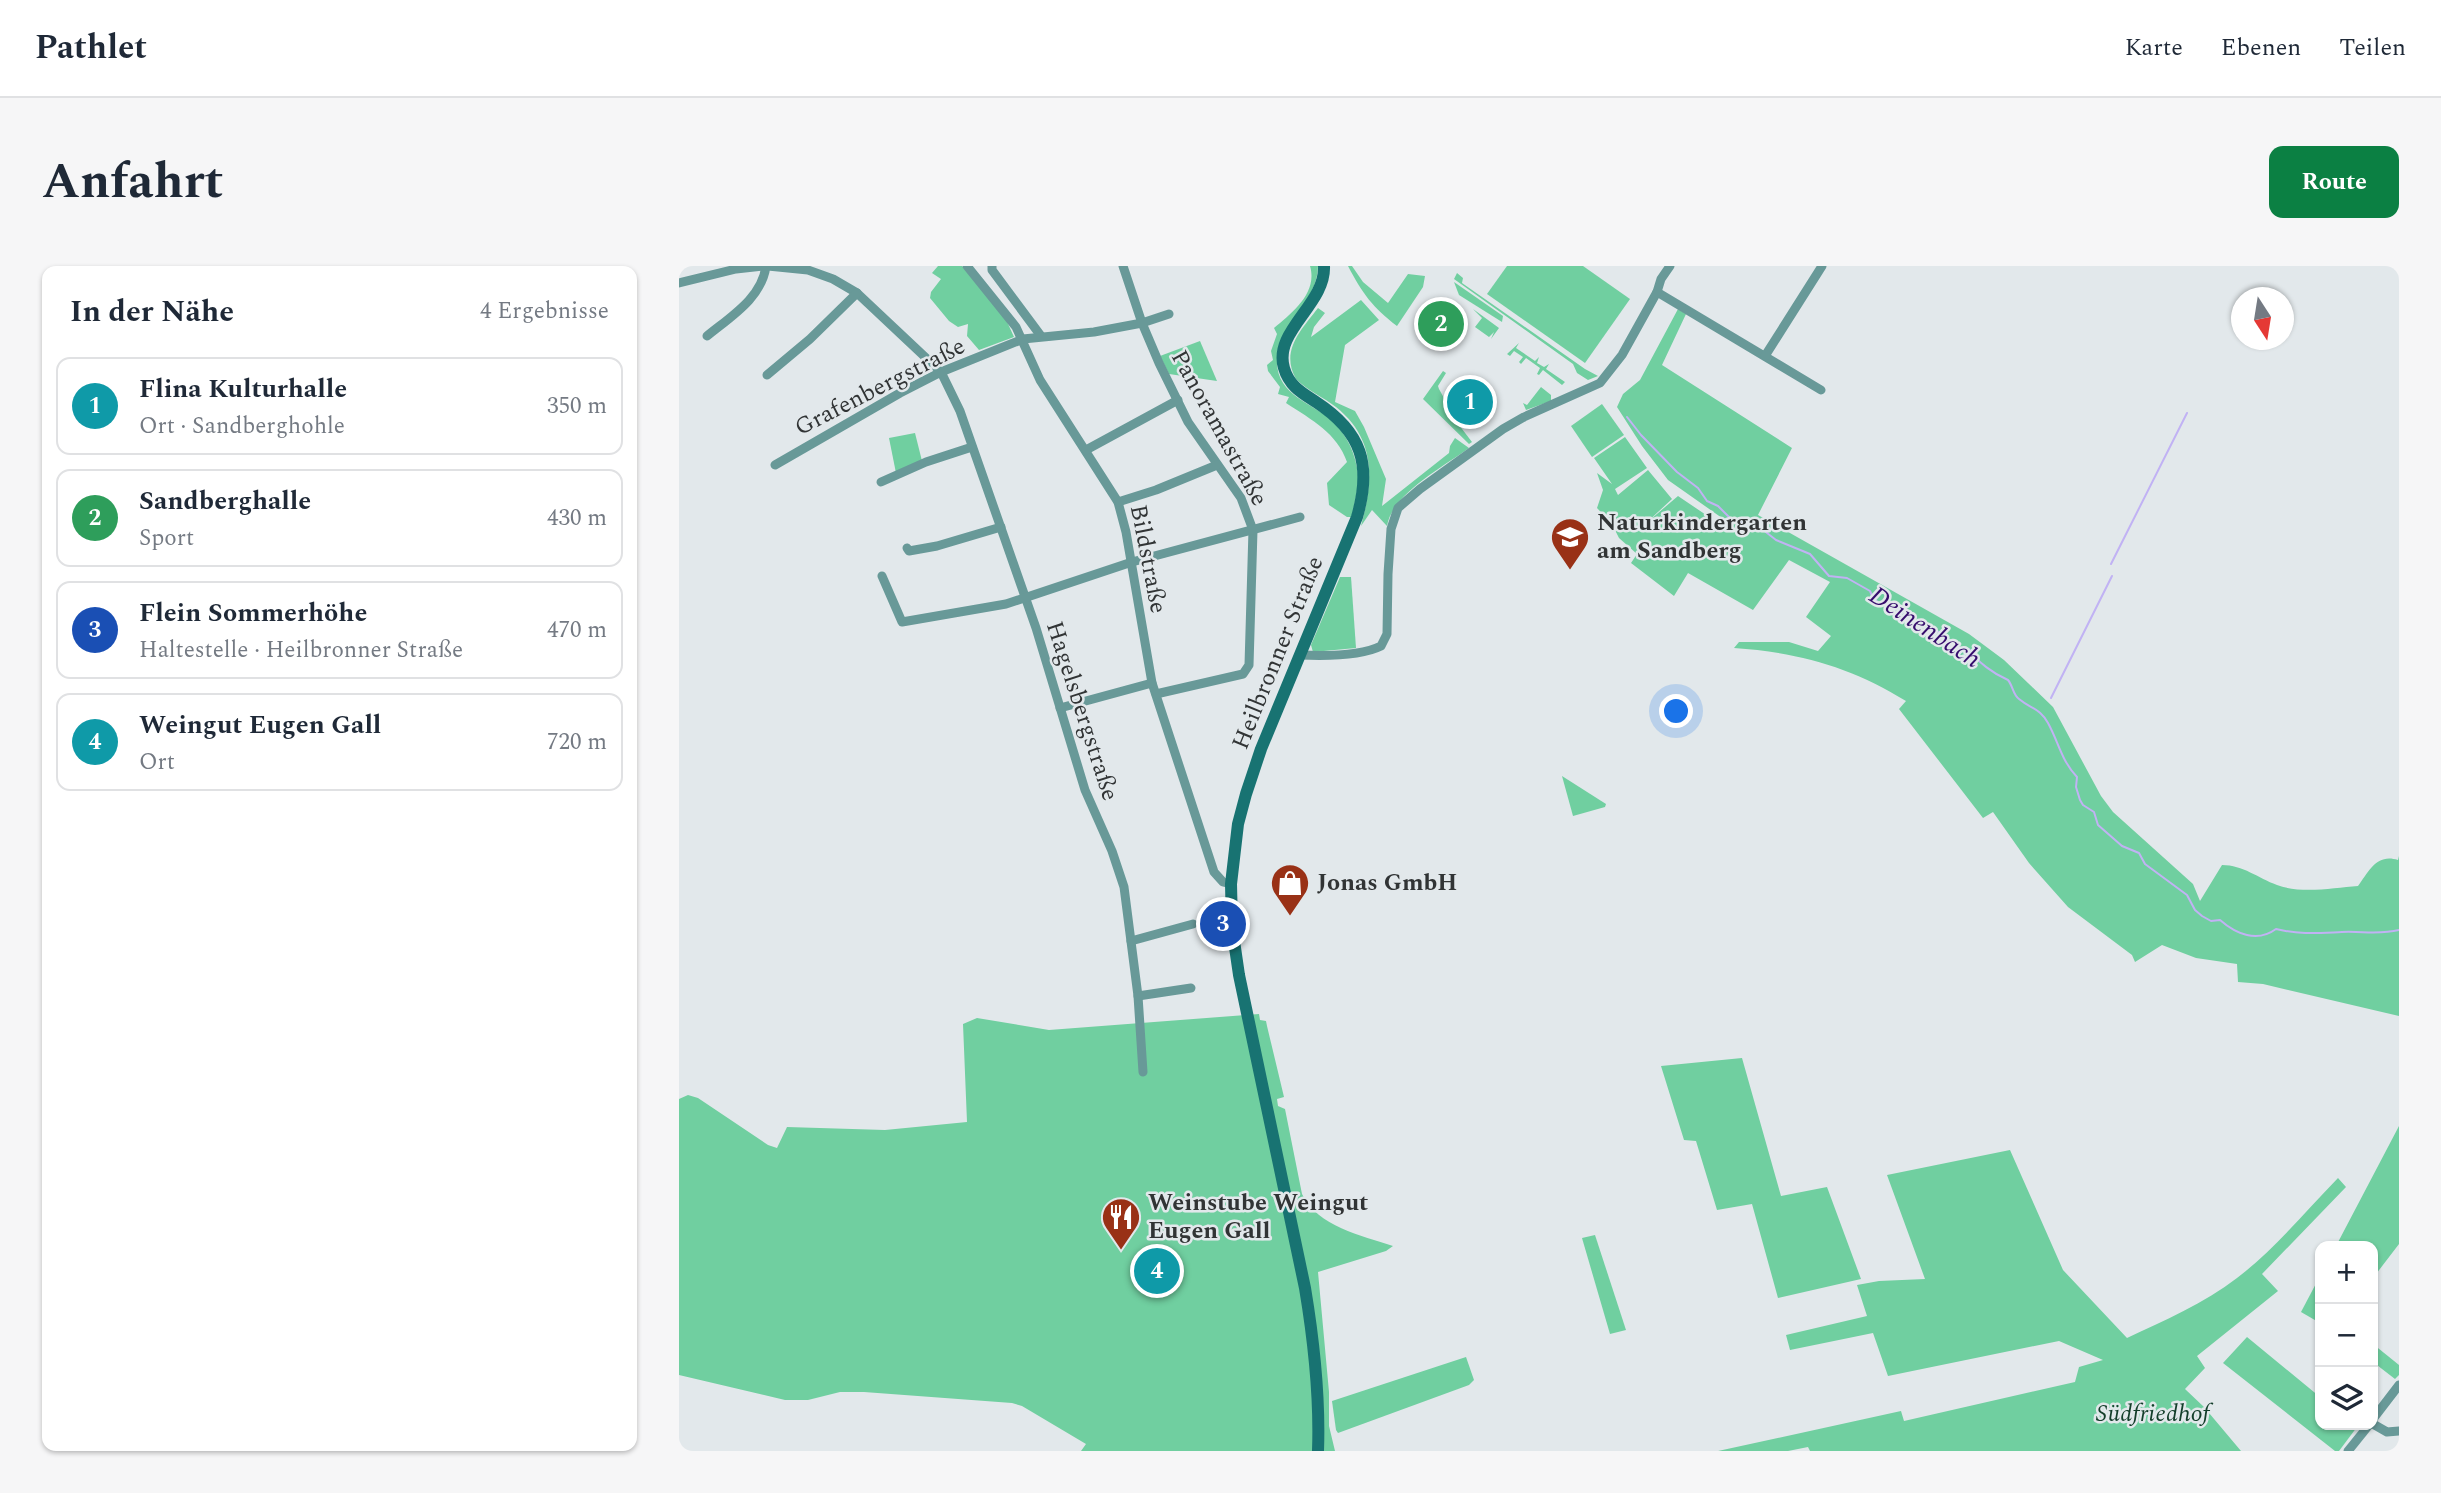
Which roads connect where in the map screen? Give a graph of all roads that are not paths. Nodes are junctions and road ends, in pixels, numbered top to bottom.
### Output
1 (766, 266) edge
2 (967, 266) edge
3 (992, 266) edge
4 (1123, 266) edge
5 (1324, 266) edge
6 (1670, 266) edge
7 (1822, 266) edge
8 (679, 283) edge
9 (1657, 292) junction
10 (857, 293) junction
11 (1169, 314) dead end
12 (1142, 323) junction
13 (707, 336) dead end
14 (1041, 336) junction
15 (1023, 340) junction
16 (1765, 356) junction
17 (941, 372) junction
18 (767, 375) dead end
19 (1821, 390) dead end
20 (1178, 400) junction
21 (972, 447) junction
22 (1086, 450) junction
23 (1217, 464) junction
24 (775, 465) dead end
25 (881, 482) dead end
26 (1118, 502) junction
27 (1300, 517) dead end
28 (1001, 527) junction
29 (1253, 530) junction
30 (907, 548) dead end
31 (1132, 562) junction
32 (882, 576) dead end
33 (1025, 599) junction
34 (1299, 655) junction
35 (1152, 683) junction
36 (1156, 694) junction
37 (1061, 708) junction
38 (1231, 884) junction
39 (1193, 924) dead end
40 (1131, 941) junction
41 (1191, 988) dead end
42 (1138, 996) junction
43 (1143, 1072) dead end
44 (2399, 1385) edge
45 (2378, 1414) edge
46 (2378, 1427) edge
47 (2365, 1430) edge
48 (2399, 1431) edge
49 (1318, 1451) edge
50 (2348, 1451) edge

1 - 8 street
1 - 10 street
1 - 13 street
2 - 15 street, Bildstraße
3 - 14 street
4 - 12 street, Panoramastraße
5 - 34 main road, Heilbronner Straße
6 - 9 street
7 - 16 street
9 - 16 street
9 - 34 street
10 - 17 street
10 - 18 street
11 - 12 street, Grafenbergstraße
12 - 14 street, Grafenbergstraße
12 - 20 street, Panoramastraße
14 - 15 street, Grafenbergstraße
15 - 17 street, Grafenbergstraße
15 - 22 street, Bildstraße
16 - 19 street
17 - 21 street, Hagelsbergstraße
17 - 24 street, Grafenbergstraße
20 - 22 street
20 - 23 street, Panoramastraße
21 - 25 street
21 - 28 street, Hagelsbergstraße
22 - 26 street, Bildstraße
23 - 26 street
23 - 29 street, Panoramastraße
26 - 31 street, Bildstraße
27 - 29 street
28 - 30 street
28 - 33 street, Hagelsbergstraße
29 - 31 street
29 - 36 street
31 - 33 street
31 - 35 street, Bildstraße
32 - 33 street
33 - 37 street, Hagelsbergstraße
34 - 38 main road, Heilbronner Straße
35 - 36 street, Bildstraße
35 - 37 street
36 - 38 street, Bildstraße
37 - 40 street, Hagelsbergstraße
38 - 49 main road, Heilbronner Straße
39 - 40 street
40 - 42 street, Hagelsbergstraße
41 - 42 street
42 - 43 street, Hagelsbergstraße
44 - 45 street
46 - 48 street
47 - 50 street

